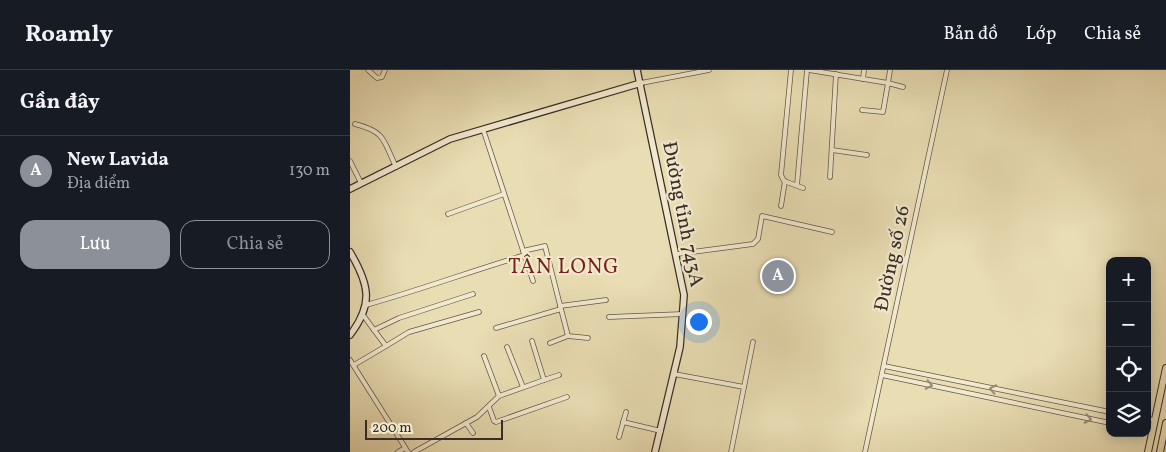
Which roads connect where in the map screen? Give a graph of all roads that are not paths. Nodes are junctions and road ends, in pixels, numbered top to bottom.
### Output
1 (368, 70) edge
2 (385, 70) edge
3 (637, 70) edge
4 (709, 70) edge
5 (791, 70) edge
6 (808, 70) edge
7 (864, 70) edge
8 (890, 70) edge
9 (947, 70) edge
10 (835, 73) edge
11 (863, 79) junction
12 (641, 83) junction
13 (888, 83) junction
14 (903, 87) dead end
15 (862, 110) dead end
16 (355, 124) dead end
17 (483, 128) junction
18 (832, 150) junction
19 (866, 155) dead end
20 (350, 161) edge
21 (396, 167) junction
22 (830, 177) dead end
23 (785, 181) junction
24 (362, 183) junction
25 (797, 185) junction
26 (803, 188) dead end
27 (350, 189) edge
28 (504, 194) junction
29 (781, 206) dead end
30 (448, 214) dead end
31 (832, 232) dead end
32 (350, 252) edge
33 (524, 253) junction
34 (677, 254) junction
35 (533, 281) dead end
36 (473, 294) dead end
37 (606, 300) dead end
38 (366, 305) junction
39 (561, 308) junction
40 (478, 312) dead end
41 (683, 314) junction
42 (363, 315) junction
43 (609, 317) dead end
44 (496, 328) dead end
45 (374, 330) junction
46 (350, 335) edge
47 (568, 336) junction
48 (588, 338) dead end
49 (532, 341) dead end
50 (550, 342) dead end
51 (753, 342) dead end
52 (386, 346) junction
53 (507, 347) dead end
54 (484, 356) dead end
55 (350, 360) edge
56 (354, 366) junction
57 (884, 366) junction
58 (1166, 368) edge
59 (674, 374) junction
60 (559, 375) dead end
61 (882, 375) junction
62 (544, 380) junction
63 (744, 387) junction
64 (523, 388) junction
65 (1015, 394) junction
66 (499, 396) junction
67 (568, 397) dead end
68 (1014, 403) junction
69 (490, 407) junction
70 (1106, 411) edge
71 (626, 412) dead end
72 (1151, 420) edge
73 (1155, 420) junction
74 (623, 422) junction
75 (1106, 422) edge
76 (466, 423) junction
77 (1166, 423) edge
78 (1151, 430) edge
79 (661, 431) junction
80 (473, 433) dead end
81 (619, 437) dead end
82 (1150, 437) edge
83 (405, 448) junction
84 (398, 452) edge
85 (408, 452) edge
86 (414, 452) edge
87 (655, 452) edge
88 (731, 452) edge
89 (865, 452) edge
90 (1148, 452) edge
91 (1160, 452) edge

1 - 2 street
3 - 12 main road, Đường tỉnh 743A
4 - 12 street
5 - 23 street
6 - 10 street
6 - 25 street
7 - 11 street
8 - 13 street
9 - 57 street, Đường số 26
10 - 11 street
10 - 18 street
11 - 13 street
12 - 17 main road
12 - 34 main road, Đường tỉnh 743A
13 - 14 street
13 - 15 street
16 - 21 street
17 - 21 main road
17 - 28 street
18 - 19 street
18 - 22 street
20 - 24 street
21 - 24 main road
23 - 25 street
23 - 29 street
24 - 27 main road
25 - 26 street
28 - 30 street
28 - 33 street
31 - 34 street
32 - 38 main road
33 - 35 street
33 - 38 street
33 - 39 street
34 - 41 main road, Đường tỉnh 743A
36 - 45 street
37 - 39 street
38 - 42 main road
39 - 44 street
39 - 47 street
40 - 52 street
41 - 43 street
41 - 59 main road, Đường tỉnh 743A
42 - 45 street
42 - 46 main road
45 - 52 street
47 - 48 street
47 - 50 street
49 - 62 street
51 - 63 street
52 - 56 street
53 - 64 street
54 - 66 street
55 - 56 street
56 - 83 street
57 - 61 street, Đường số 26
65 -> 57 street
58 - 73 main road
59 - 63 street
59 - 79 main road, Đường tỉnh 743A
60 - 62 street
61 -> 68 street
61 - 89 street, Đường số 26
62 - 64 street
63 - 88 street
64 - 66 street
65 - 68 street
65 - 70 street
66 - 69 street
67 - 69 street
68 -> 75 street
69 - 76 street
71 - 74 street
72 - 73 street
73 - 78 main road
74 - 79 street
74 - 81 street
76 - 80 street
76 - 86 street
77 - 91 main road
79 - 87 main road, Đường tỉnh 743A
82 - 90 main road
83 - 84 street
83 - 85 street

